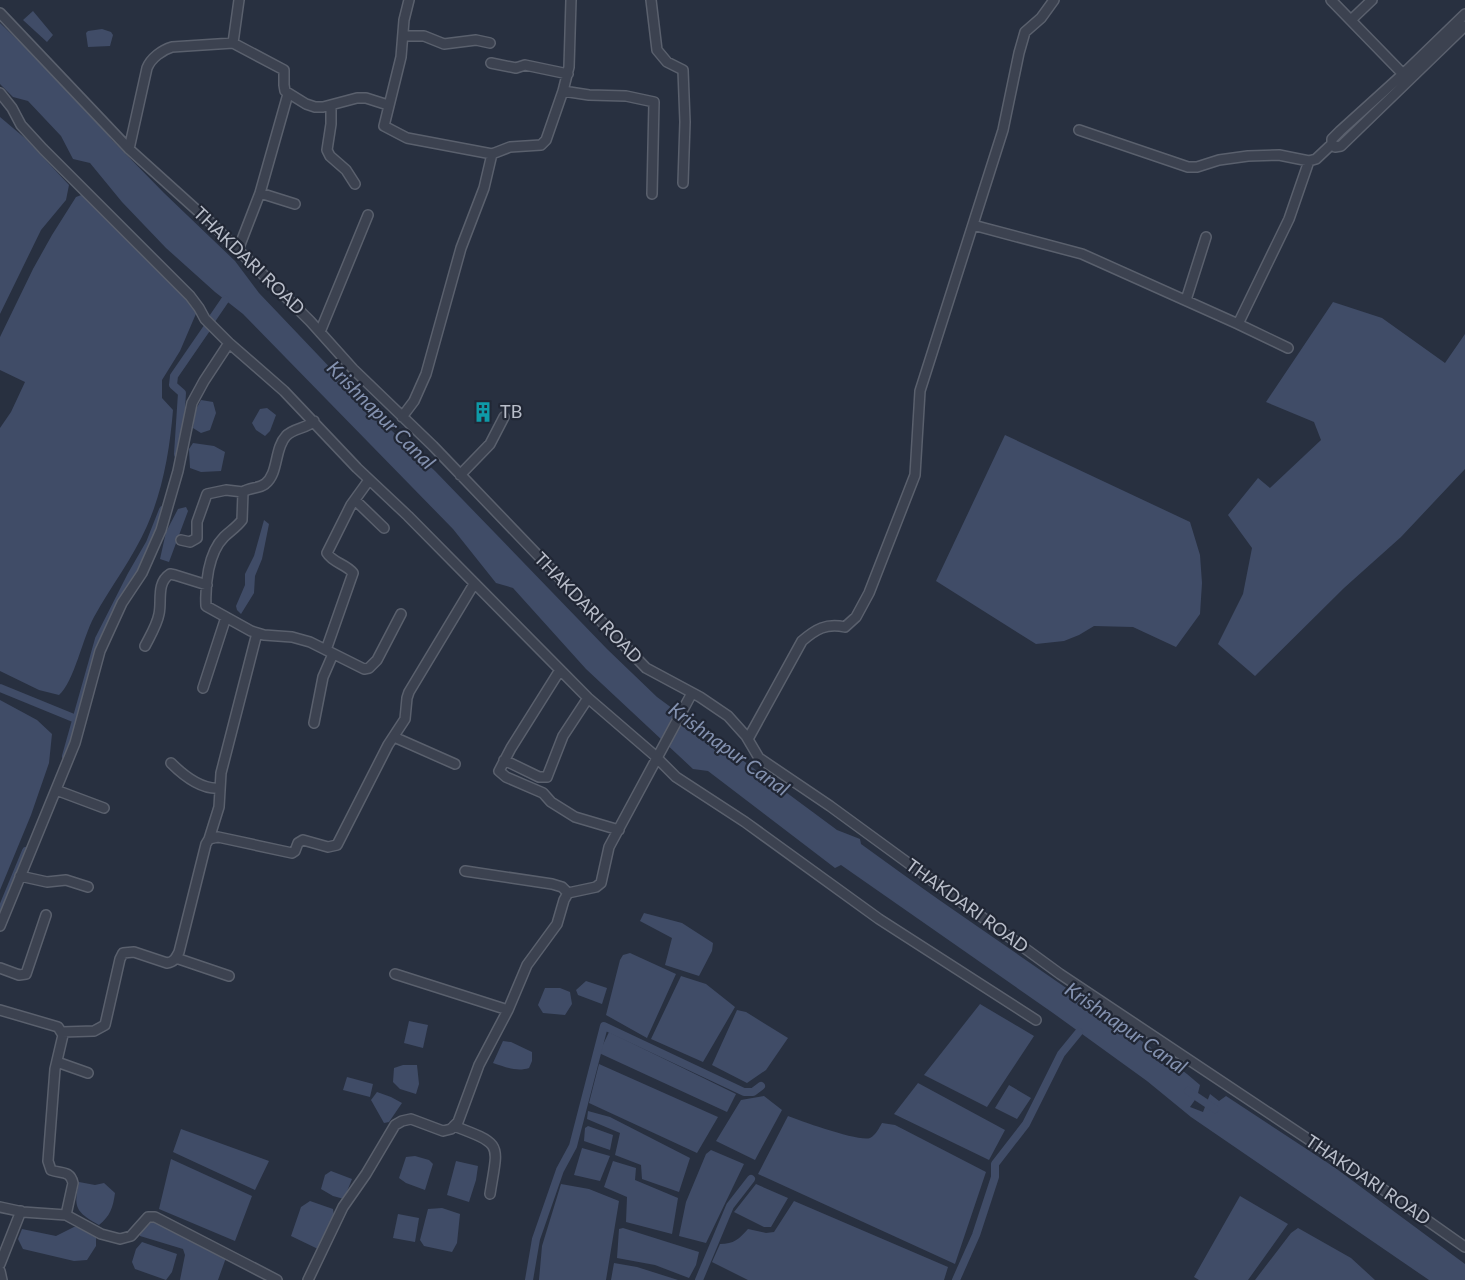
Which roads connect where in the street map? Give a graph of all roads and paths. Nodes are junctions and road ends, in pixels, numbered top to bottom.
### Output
1 (239, 0) edge
2 (410, 0) edge
3 (571, 0) edge
4 (651, 0) edge
5 (1054, 0) edge
6 (1331, 0) edge
7 (1372, 0) edge
8 (0, 13) edge
9 (1465, 14) edge
10 (1351, 20) junction
11 (1465, 26) edge
12 (403, 36) junction
13 (490, 42) dead end
14 (233, 43) junction
15 (490, 63) dead end
16 (568, 74) junction
17 (1403, 74) junction
18 (563, 91) junction
19 (0, 93) edge
20 (288, 94) junction
21 (330, 105) junction
22 (388, 105) junction
23 (1078, 130) dead end
24 (1332, 144) junction
25 (129, 150) junction
26 (492, 154) junction
27 (1309, 161) junction
28 (683, 183) dead end
29 (355, 184) dead end
30 (260, 193) junction
31 (652, 194) dead end
32 (295, 204) dead end
33 (368, 215) dead end
34 (973, 225) junction
35 (1206, 237) dead end
36 (238, 250) junction
37 (1186, 300) junction
38 (1238, 324) junction
39 (320, 332) junction
40 (229, 343) junction
41 (1287, 348) dead end
42 (402, 417) junction
43 (504, 417) dead end
44 (314, 421) junction
45 (460, 475) junction
46 (369, 480) junction
47 (243, 492) junction
48 (355, 500) junction
49 (384, 528) dead end
50 (181, 540) dead end
51 (474, 584) junction
52 (207, 585) junction
53 (400, 614) dead end
54 (226, 618) junction
55 (257, 633) junction
56 (145, 645) dead end
57 (330, 652) junction
58 (560, 670) junction
59 (203, 688) dead end
60 (692, 693) junction
61 (588, 698) junction
62 (314, 723) dead end
63 (394, 737) junction
64 (748, 739) junction
65 (660, 754) junction
66 (504, 760) junction
67 (171, 763) dead end
68 (455, 764) dead end
69 (220, 788) junction
70 (56, 790) junction
71 (104, 808) dead end
72 (619, 830) junction
73 (209, 839) junction
74 (465, 871) dead end
75 (20, 876) junction
76 (88, 887) dead end
77 (568, 893) junction
78 (46, 915) dead end
79 (0, 926) edge
80 (176, 958) junction
81 (0, 968) edge
82 (395, 974) dead end
83 (229, 976) dead end
84 (0, 1010) edge
85 (508, 1010) junction
86 (1036, 1020) dead end
87 (62, 1032) junction
88 (57, 1062) junction
89 (88, 1073) dead end
90 (454, 1126) junction
91 (490, 1194) dead end
92 (0, 1207) edge
93 (21, 1211) junction
94 (66, 1215) junction
95 (1465, 1247) edge
96 (0, 1264) edge
97 (0, 1270) edge
98 (2, 1280) edge
99 (277, 1280) edge
100 (308, 1280) edge

1 - 14 street
2 - 12 street
3 - 16 street
4 - 28 street
5 - 34 street
6 - 10 street
7 - 10 street
8 - 25 street, THAKDARI ROAD
9 - 17 street
10 - 17 street
11 - 24 street
12 - 13 street
12 - 22 street
14 - 20 street
14 - 25 street
15 - 16 street
16 - 18 street
17 - 24 street
18 - 26 street
18 - 31 street
19 - 40 street
20 - 21 street
20 - 30 street
21 - 22 street
21 - 29 street
22 - 26 street
23 - 27 street
24 - 27 street
25 - 36 street, THAKDARI ROAD
26 - 42 street
27 - 38 street
30 - 32 street
30 - 36 street
33 - 39 street
34 - 37 street
34 - 64 street
35 - 37 street
36 - 39 street, THAKDARI ROAD
37 - 38 street
38 - 41 street
39 - 42 street, THAKDARI ROAD
40 - 44 street
40 - 70 street
42 - 45 street, THAKDARI ROAD
43 - 45 street
44 - 46 street
44 - 47 street
45 - 60 street, THAKDARI ROAD
46 - 48 street
46 - 51 street
47 - 50 street
47 - 52 street
48 - 49 street
48 - 57 street
51 - 58 street
51 - 63 street
52 - 54 street
52 - 56 street
53 - 57 street
54 - 55 street
54 - 59 street
55 - 57 street
55 - 69 street
57 - 62 street
58 - 61 street
58 - 66 street
60 - 64 street, THAKDARI ROAD
60 - 65 street
61 - 65 street
61 - 66 street
63 - 68 street
63 - 73 street
64 - 95 street, THAKDARI ROAD
65 - 72 street
65 - 86 street
66 - 72 street
67 - 69 street
69 - 73 street
70 - 71 street
70 - 75 street
72 - 77 street
73 - 80 street
74 - 77 street
75 - 76 street
75 - 79 street
77 - 85 street
78 - 81 street
80 - 83 street
80 - 87 street
82 - 85 street
84 - 87 street
85 - 90 street
87 - 88 street
88 - 89 street
88 - 94 street
90 - 91 street
90 - 100 street
92 - 93 street
93 - 94 street
93 - 96 street
94 - 99 street
97 - 98 street

